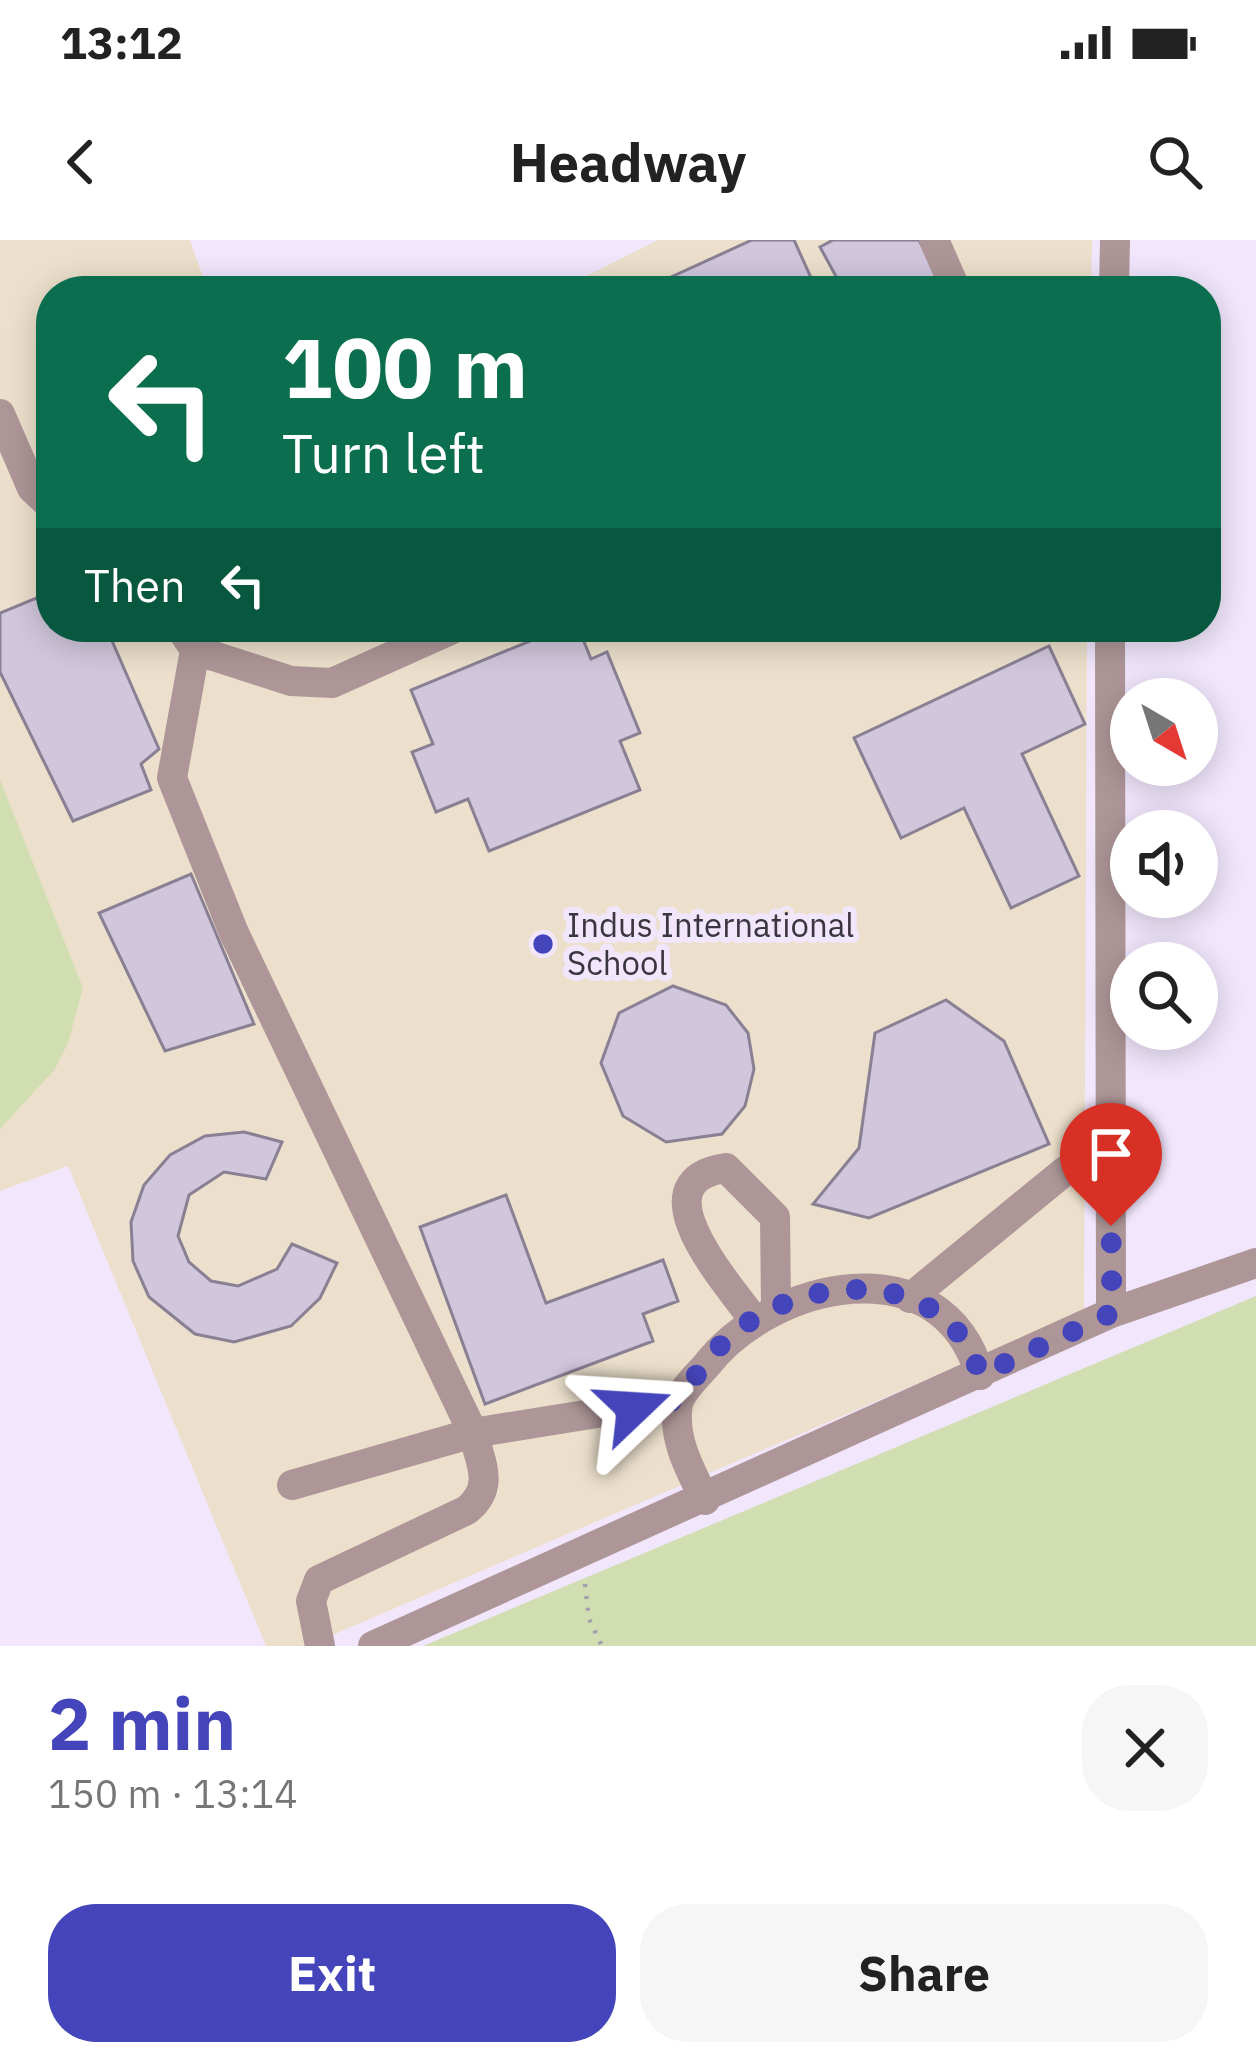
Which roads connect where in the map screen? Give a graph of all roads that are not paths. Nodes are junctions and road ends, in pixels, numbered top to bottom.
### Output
1 (934, 240) edge
2 (1115, 240) edge
3 (946, 276) edge
4 (1114, 276) edge
5 (0, 414) edge
6 (36, 492) edge
7 (188, 642) edge
8 (195, 642) edge
9 (424, 642) edge
10 (1110, 642) edge
11 (1065, 1171) dead end
12 (1256, 1263) edge
13 (910, 1298) junction
14 (1112, 1313) junction
15 (980, 1375) junction
16 (678, 1400) junction
17 (473, 1433) junction
18 (292, 1484) dead end
19 (705, 1500) junction
20 (320, 1646) edge
21 (373, 1646) edge

1 - 3 street
2 - 4 street
5 - 6 street
7 - 17 street
8 - 9 street
10 - 14 street
11 - 13 street
12 - 14 street
13 - 15 street
13 - 16 street
14 - 15 street
15 - 19 street
16 - 17 street
16 - 19 street
17 - 18 street
17 - 20 street
19 - 21 street

